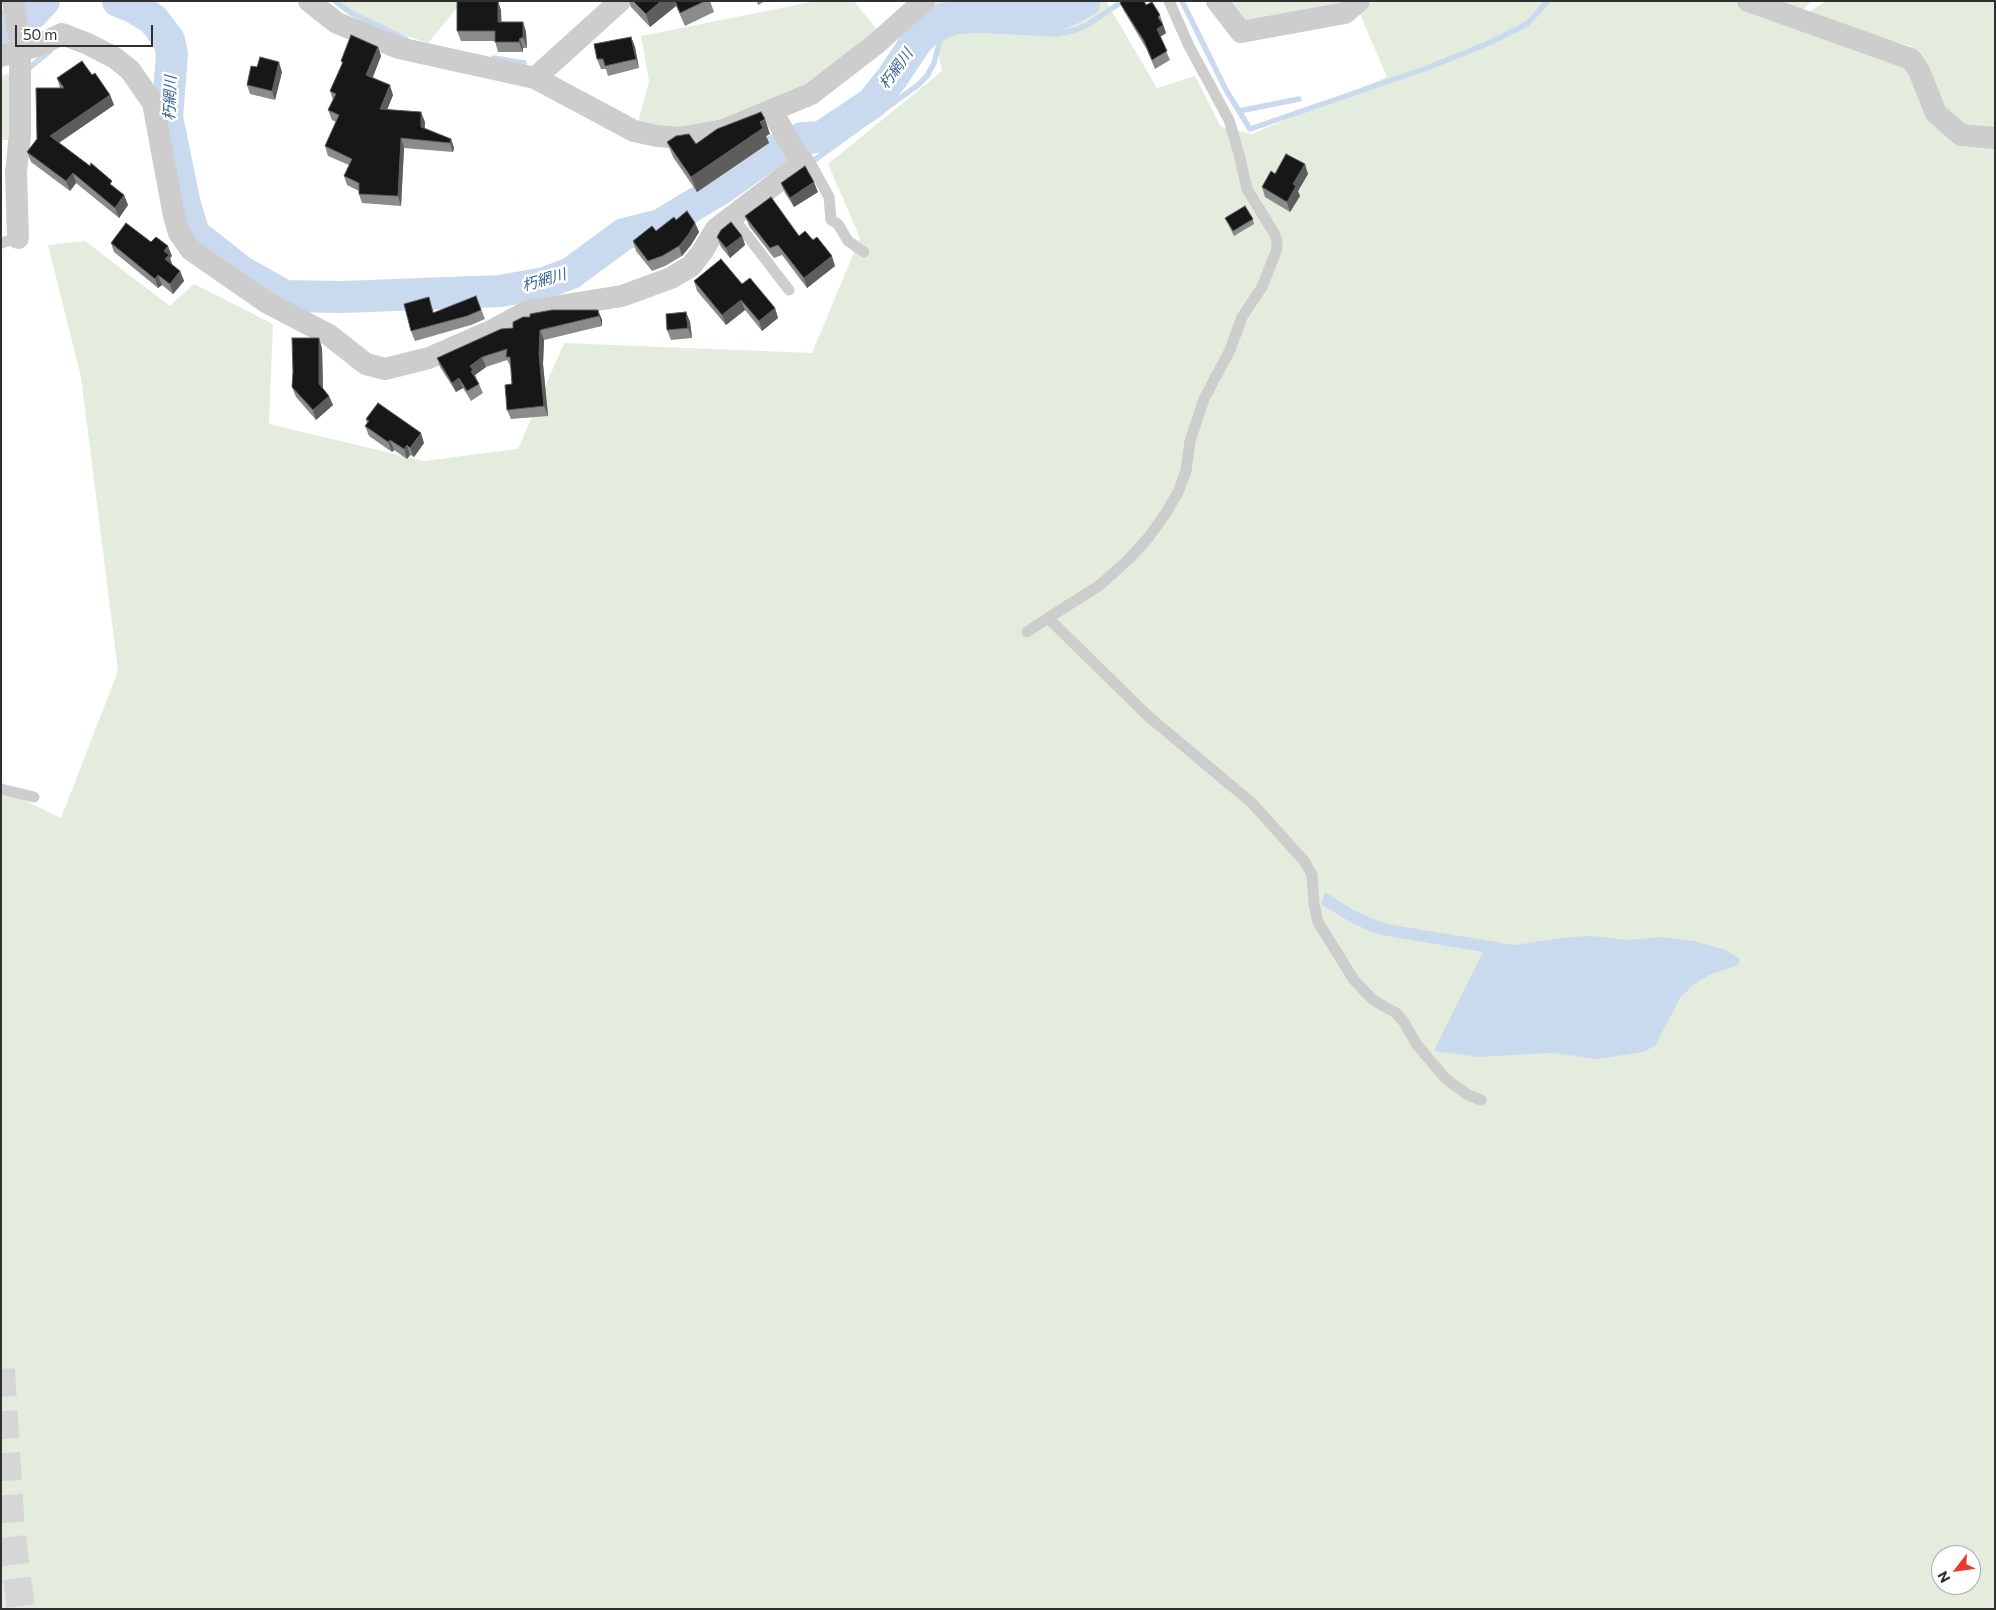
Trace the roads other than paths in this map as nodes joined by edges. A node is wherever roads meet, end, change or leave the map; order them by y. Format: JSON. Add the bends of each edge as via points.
{"nodes":[{"id":1,"x":309,"y":1,"type":"edge"},
{"id":2,"x":620,"y":1,"type":"edge"},
{"id":3,"x":924,"y":1,"type":"edge"},
{"id":4,"x":1169,"y":1,"type":"edge"},
{"id":5,"x":1217,"y":1,"type":"edge"},
{"id":6,"x":1359,"y":1,"type":"edge"},
{"id":7,"x":1748,"y":1,"type":"edge"},
{"id":8,"x":13,"y":3,"type":"edge"},
{"id":9,"x":13,"y":50,"type":"edge"},
{"id":10,"x":535,"y":78,"type":"junction"},
{"id":11,"x":772,"y":111,"type":"junction"},
{"id":12,"x":1995,"y":138,"type":"edge"},
{"id":13,"x":802,"y":154,"type":"junction"},
{"id":14,"x":734,"y":219,"type":"junction"},
{"id":15,"x":9,"y":241,"type":"edge"},
{"id":16,"x":864,"y":252,"type":"dead end"},
{"id":17,"x":789,"y":290,"type":"dead end"},
{"id":18,"x":1048,"y":618,"type":"junction"},
{"id":19,"x":1027,"y":632,"type":"dead end"},
{"id":20,"x":1,"y":789,"type":"edge"},
{"id":21,"x":34,"y":797,"type":"dead end"},
{"id":22,"x":1481,"y":1100,"type":"dead end"}],
"edges":[{"from":1,"to":10,"type":"street","via":[[337,23],[399,48]]},
{"from":2,"to":10,"type":"street"},
{"from":3,"to":11,"type":"street","via":[[877,43],[811,94]]},
{"from":4,"to":18,"type":"lane","via":[[1229,120],[1246,189],[1274,234],[1277,249],[1262,287],[1242,317],[1230,350],[1204,399],[1190,441],[1186,471],[1166,514],[1148,538],[1107,578]]},
{"from":5,"to":6,"type":"street","via":[[1241,32],[1345,13]]},
{"from":7,"to":12,"type":"street","via":[[1911,59],[1936,112],[1961,135]]},
{"from":8,"to":9,"type":"street"},
{"from":9,"to":14,"type":"street","via":[[37,46],[62,34],[115,58],[130,70],[153,103],[174,216],[179,233],[191,250],[266,302],[329,335],[366,364],[385,369],[430,358],[528,311],[622,296],[671,278],[691,266],[716,229]]},
{"from":9,"to":15,"type":"street","via":[[20,135]]},
{"from":10,"to":11,"type":"street","via":[[634,132],[657,136],[680,138],[724,130]]},
{"from":11,"to":13,"type":"street"},
{"from":13,"to":14,"type":"street","via":[[797,168]]},
{"from":13,"to":16,"type":"lane","via":[[829,197],[831,220],[838,224],[848,241]]},
{"from":14,"to":17,"type":"lane"},
{"from":18,"to":19,"type":"lane"},
{"from":18,"to":22,"type":"lane","via":[[1148,716],[1252,804],[1305,862],[1312,875],[1318,922],[1354,980],[1373,1000],[1396,1013],[1417,1045],[1446,1079]]},
{"from":20,"to":21,"type":"lane"}]}
